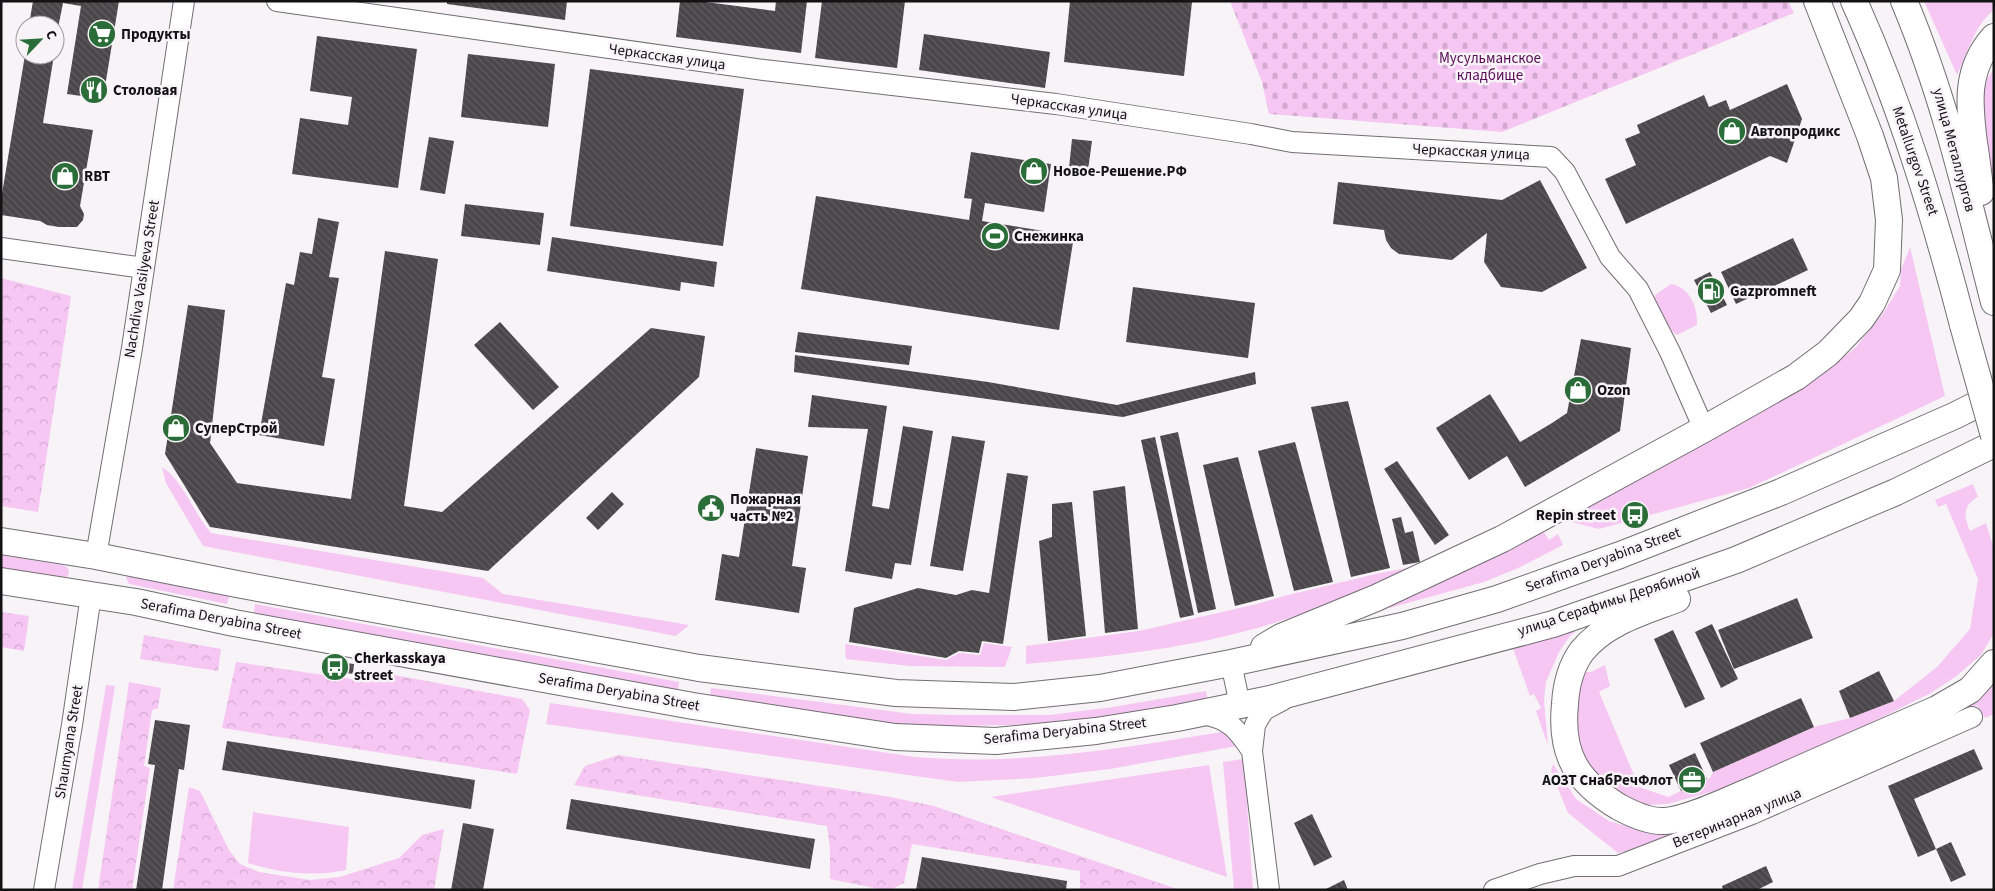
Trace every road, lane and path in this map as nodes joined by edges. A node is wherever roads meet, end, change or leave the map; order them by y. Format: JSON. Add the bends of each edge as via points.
{"nodes":[{"id":1,"x":184,"y":1,"type":"edge"},
{"id":2,"x":277,"y":1,"type":"edge"},
{"id":3,"x":1816,"y":1,"type":"edge"},
{"id":4,"x":1854,"y":1,"type":"edge"},
{"id":5,"x":1904,"y":1,"type":"edge"},
{"id":6,"x":1994,"y":37,"type":"edge"},
{"id":7,"x":1,"y":248,"type":"edge"},
{"id":8,"x":1994,"y":257,"type":"edge"},
{"id":9,"x":144,"y":268,"type":"junction"},
{"id":10,"x":1994,"y":302,"type":"edge"},
{"id":11,"x":1994,"y":396,"type":"edge"},
{"id":12,"x":1704,"y":429,"type":"junction"},
{"id":13,"x":1994,"y":436,"type":"edge"},
{"id":14,"x":1994,"y":444,"type":"edge"},
{"id":15,"x":1,"y":541,"type":"edge"},
{"id":16,"x":96,"y":556,"type":"junction"},
{"id":17,"x":1736,"y":560,"type":"junction"},
{"id":18,"x":1,"y":581,"type":"edge"},
{"id":19,"x":91,"y":595,"type":"junction"},
{"id":20,"x":1234,"y":663,"type":"junction"},
{"id":21,"x":1994,"y":663,"type":"edge"},
{"id":22,"x":1300,"y":692,"type":"junction"},
{"id":23,"x":1240,"y":705,"type":"junction"},
{"id":24,"x":1199,"y":714,"type":"junction"},
{"id":25,"x":1972,"y":717,"type":"dead end"},
{"id":26,"x":1252,"y":751,"type":"junction"},
{"id":27,"x":44,"y":890,"type":"edge"},
{"id":28,"x":1269,"y":890,"type":"edge"},
{"id":29,"x":1494,"y":890,"type":"edge"}],
"edges":[{"from":1,"to":9,"type":"street","name":"Nachdiva Vasilyeva Street"},
{"from":2,"to":12,"type":"street","name":"Черкасская улица","via":[[764,70],[1056,104],[1292,142],[1551,157],[1565,172],[1610,258],[1638,289]]},
{"from":3,"to":12,"type":"main road","via":[[1884,178],[1889,220],[1887,270],[1861,319],[1828,353],[1796,376]]},
{"from":4,"to":13,"type":"main road","name":"Metallurgov Street","bridge":true,"via":[[1918,167]]},
{"from":5,"to":10,"type":"main road","name":"улица Металлургов","via":[[1935,81]]},
{"from":6,"to":8,"type":"main road","via":[[1982,54],[1969,90],[1979,177]]},
{"from":7,"to":9,"type":"street"},
{"from":9,"to":16,"type":"street","name":"Nachdiva Vasilyeva Street"},
{"from":11,"to":20,"type":"main road","name":"Serafima Deryabina Street","via":[[1781,492],[1620,556],[1506,596],[1402,626]]},
{"from":12,"to":20,"type":"main road","via":[[1502,539],[1376,598],[1281,637]]},
{"from":14,"to":17,"type":"main road","name":"улица Серафимы Дерябиной","via":[[1896,492]]},
{"from":15,"to":16,"type":"main road"},
{"from":16,"to":19,"type":"main road"},
{"from":16,"to":20,"type":"main road","name":"Serafima Deryabina Street","via":[[699,668],[896,693],[1014,697],[1100,688]]},
{"from":17,"to":21,"type":"main road","via":[[1687,595],[1610,627],[1581,652],[1572,669],[1563,725],[1567,750],[1583,778],[1596,792],[1628,812],[1665,822],[1732,799],[1937,709],[1970,690]]},
{"from":17,"to":22,"type":"main road","name":"улица Серафимы Дерябиной","via":[[1553,624]]},
{"from":18,"to":19,"type":"main road","name":"Serafima Deryabina Street"},
{"from":19,"to":24,"type":"main road","name":"Serafima Deryabina Street","via":[[693,706],[895,737],[996,741],[1096,731]]},
{"from":19,"to":27,"type":"street","name":"Shaumyana Street"},
{"from":20,"to":23,"type":"street"},
{"from":22,"to":23,"type":"main road","name":"улица Серафимы Дерябиной"},
{"from":22,"to":26,"type":"street","via":[[1264,710],[1255,725]]},
{"from":23,"to":24,"type":"main road","name":"Serafima Deryabina Street"},
{"from":24,"to":26,"type":"street","via":[[1228,722],[1238,730]]},
{"from":25,"to":29,"type":"street","name":"Ветеринарная улица","via":[[1752,814],[1618,866],[1574,866]]},
{"from":26,"to":28,"type":"street"}]}
